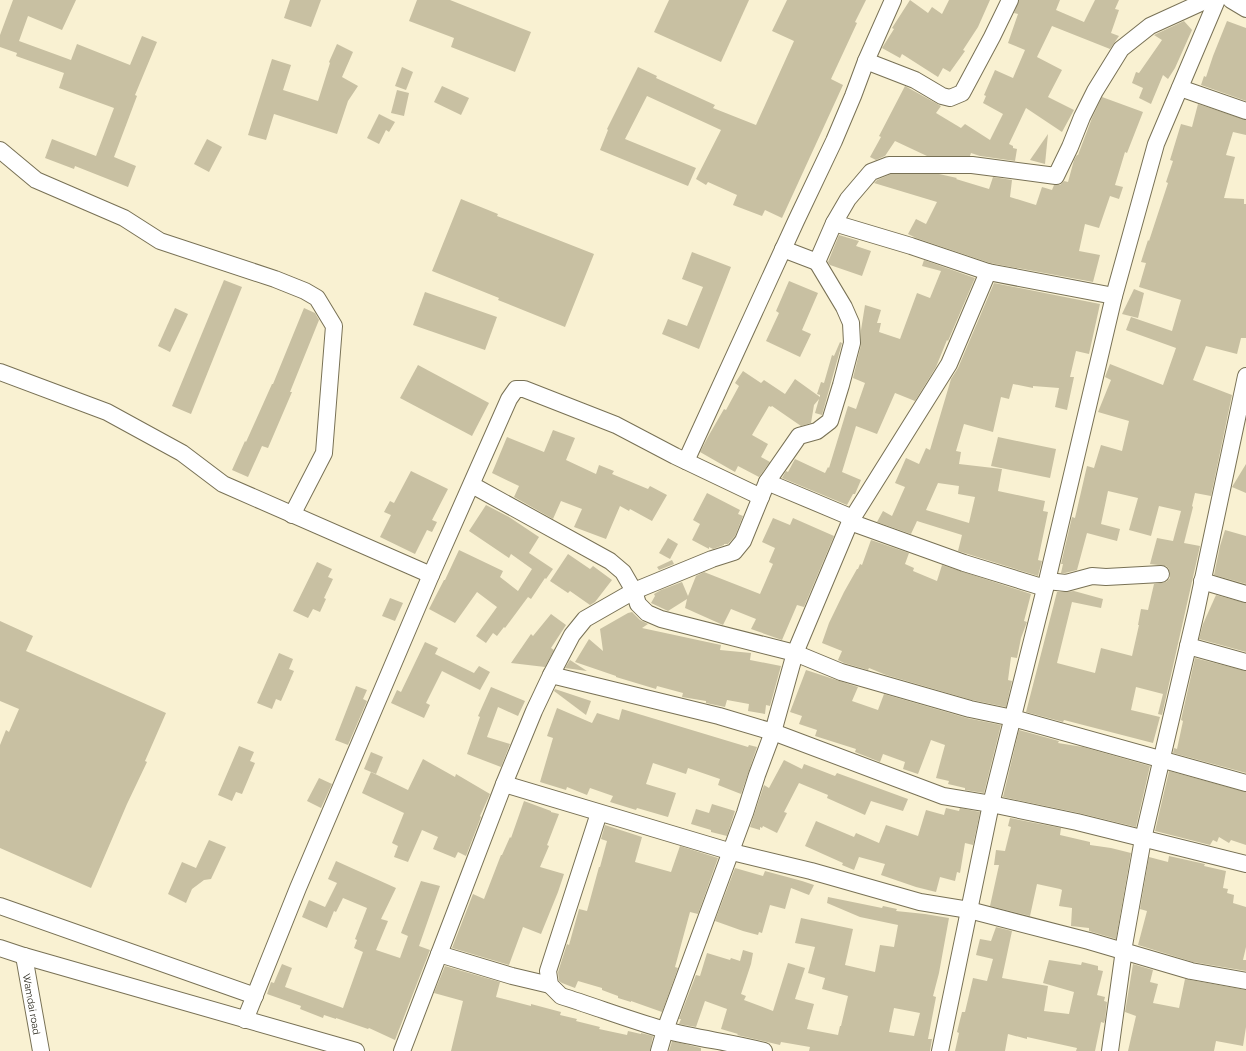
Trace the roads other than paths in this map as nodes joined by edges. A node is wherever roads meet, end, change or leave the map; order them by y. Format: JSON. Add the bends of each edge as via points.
{"nodes":[{"id":1,"x":893,"y":0,"type":"edge"},
{"id":2,"x":1010,"y":0,"type":"edge"},
{"id":3,"x":1207,"y":0,"type":"edge"},
{"id":4,"x":1217,"y":0,"type":"edge"},
{"id":5,"x":1231,"y":0,"type":"edge"},
{"id":6,"x":1246,"y":10,"type":"edge"},
{"id":7,"x":866,"y":61,"type":"junction"},
{"id":8,"x":1180,"y":88,"type":"junction"},
{"id":9,"x":1246,"y":111,"type":"edge"},
{"id":10,"x":0,"y":150,"type":"edge"},
{"id":11,"x":834,"y":223,"type":"junction"},
{"id":12,"x":783,"y":249,"type":"junction"},
{"id":13,"x":817,"y":262,"type":"junction"},
{"id":14,"x":988,"y":272,"type":"junction"},
{"id":15,"x":1114,"y":296,"type":"junction"},
{"id":16,"x":0,"y":372,"type":"edge"},
{"id":17,"x":1246,"y":376,"type":"edge"},
{"id":18,"x":686,"y":461,"type":"junction"},
{"id":19,"x":767,"y":482,"type":"junction"},
{"id":20,"x":472,"y":485,"type":"junction"},
{"id":21,"x":761,"y":498,"type":"junction"},
{"id":22,"x":292,"y":515,"type":"junction"},
{"id":23,"x":850,"y":522,"type":"junction"},
{"id":24,"x":1162,"y":574,"type":"dead end"},
{"id":25,"x":431,"y":575,"type":"junction"},
{"id":26,"x":1202,"y":581,"type":"junction"},
{"id":27,"x":1046,"y":585,"type":"junction"},
{"id":28,"x":634,"y":591,"type":"junction"},
{"id":29,"x":1246,"y":594,"type":"edge"},
{"id":30,"x":1188,"y":646,"type":"junction"},
{"id":31,"x":795,"y":653,"type":"junction"},
{"id":32,"x":1246,"y":662,"type":"edge"},
{"id":33,"x":551,"y":675,"type":"junction"},
{"id":34,"x":1013,"y":718,"type":"junction"},
{"id":35,"x":773,"y":732,"type":"junction"},
{"id":36,"x":1162,"y":759,"type":"junction"},
{"id":37,"x":1246,"y":783,"type":"edge"},
{"id":38,"x":504,"y":784,"type":"junction"},
{"id":39,"x":991,"y":804,"type":"junction"},
{"id":40,"x":599,"y":813,"type":"junction"},
{"id":41,"x":1142,"y":839,"type":"junction"},
{"id":42,"x":732,"y":852,"type":"junction"},
{"id":43,"x":1246,"y":864,"type":"edge"},
{"id":44,"x":0,"y":906,"type":"edge"},
{"id":45,"x":969,"y":910,"type":"junction"},
{"id":46,"x":0,"y":948,"type":"edge"},
{"id":47,"x":1123,"y":951,"type":"junction"},
{"id":48,"x":438,"y":954,"type":"junction"},
{"id":49,"x":24,"y":956,"type":"junction"},
{"id":50,"x":1246,"y":981,"type":"edge"},
{"id":51,"x":550,"y":986,"type":"junction"},
{"id":52,"x":255,"y":996,"type":"junction"},
{"id":53,"x":245,"y":1020,"type":"junction"},
{"id":54,"x":665,"y":1030,"type":"junction"},
{"id":55,"x":41,"y":1051,"type":"edge"},
{"id":56,"x":356,"y":1051,"type":"edge"},
{"id":57,"x":402,"y":1051,"type":"edge"},
{"id":58,"x":659,"y":1051,"type":"edge"},
{"id":59,"x":764,"y":1051,"type":"edge"},
{"id":60,"x":940,"y":1051,"type":"edge"},
{"id":61,"x":1110,"y":1051,"type":"edge"}],
"edges":[{"from":1,"to":7,"type":"street"},
{"from":2,"to":7,"type":"street","via":[[962,93],[950,98],[942,96],[915,80]]},
{"from":3,"to":11,"type":"street","via":[[1150,26],[1121,49],[1088,104],[1056,176],[972,166],[889,165],[871,172],[848,198]]},
{"from":4,"to":8,"type":"street"},
{"from":5,"to":6,"type":"street"},
{"from":7,"to":12,"type":"street","via":[[834,141]]},
{"from":8,"to":9,"type":"street"},
{"from":8,"to":15,"type":"street","via":[[1156,144]]},
{"from":10,"to":22,"type":"street","via":[[36,180],[124,218],[160,241],[275,279],[317,298],[334,326],[324,452]]},
{"from":11,"to":13,"type":"street"},
{"from":11,"to":14,"type":"street"},
{"from":12,"to":13,"type":"street"},
{"from":12,"to":18,"type":"street"},
{"from":13,"to":19,"type":"street","via":[[851,323],[852,343],[830,421],[817,430],[799,436]]},
{"from":14,"to":15,"type":"street"},
{"from":14,"to":23,"type":"street","via":[[949,364]]},
{"from":15,"to":27,"type":"street"},
{"from":16,"to":22,"type":"street","via":[[107,412],[182,454],[223,484]]},
{"from":17,"to":26,"type":"street"},
{"from":18,"to":20,"type":"street","via":[[616,426],[524,389],[516,389],[509,399]]},
{"from":18,"to":21,"type":"street"},
{"from":19,"to":21,"type":"street"},
{"from":19,"to":23,"type":"street","via":[[848,516]]},
{"from":20,"to":25,"type":"street"},
{"from":20,"to":28,"type":"street","via":[[610,561],[623,572]]},
{"from":21,"to":28,"type":"street","via":[[743,541],[734,552]]},
{"from":22,"to":25,"type":"street"},
{"from":23,"to":27,"type":"street","via":[[964,563]]},
{"from":23,"to":31,"type":"street"},
{"from":24,"to":27,"type":"street","via":[[1092,576],[1066,584]]},
{"from":25,"to":52,"type":"street"},
{"from":26,"to":29,"type":"street"},
{"from":26,"to":30,"type":"street"},
{"from":27,"to":34,"type":"street"},
{"from":28,"to":31,"type":"street","via":[[638,604],[647,613],[661,619]]},
{"from":28,"to":33,"type":"street","via":[[585,619],[572,635]]},
{"from":30,"to":32,"type":"street"},
{"from":30,"to":36,"type":"street"},
{"from":31,"to":34,"type":"street","via":[[841,672]]},
{"from":31,"to":35,"type":"street"},
{"from":33,"to":35,"type":"street","via":[[719,716]]},
{"from":33,"to":38,"type":"street"},
{"from":34,"to":36,"type":"street"},
{"from":34,"to":39,"type":"street"},
{"from":35,"to":39,"type":"street","via":[[943,796]]},
{"from":35,"to":42,"type":"street"},
{"from":36,"to":37,"type":"street"},
{"from":36,"to":41,"type":"street"},
{"from":38,"to":40,"type":"street"},
{"from":38,"to":48,"type":"street"},
{"from":39,"to":41,"type":"street"},
{"from":39,"to":45,"type":"street"},
{"from":40,"to":42,"type":"street"},
{"from":40,"to":51,"type":"street","via":[[548,971]]},
{"from":41,"to":43,"type":"street"},
{"from":41,"to":47,"type":"street"},
{"from":42,"to":45,"type":"street","via":[[920,902]]},
{"from":42,"to":54,"type":"street"},
{"from":44,"to":52,"type":"street"},
{"from":45,"to":47,"type":"street"},
{"from":45,"to":60,"type":"street"},
{"from":46,"to":49,"type":"street"},
{"from":47,"to":50,"type":"street","via":[[1191,971]]},
{"from":47,"to":61,"type":"street"},
{"from":48,"to":51,"type":"street"},
{"from":48,"to":57,"type":"street"},
{"from":49,"to":53,"type":"street"},
{"from":49,"to":55,"type":"street","name":"Wamdai road"},
{"from":51,"to":54,"type":"street","via":[[561,996]]},
{"from":52,"to":53,"type":"street"},
{"from":53,"to":56,"type":"street"},
{"from":54,"to":58,"type":"street"},
{"from":54,"to":59,"type":"street"}]}
